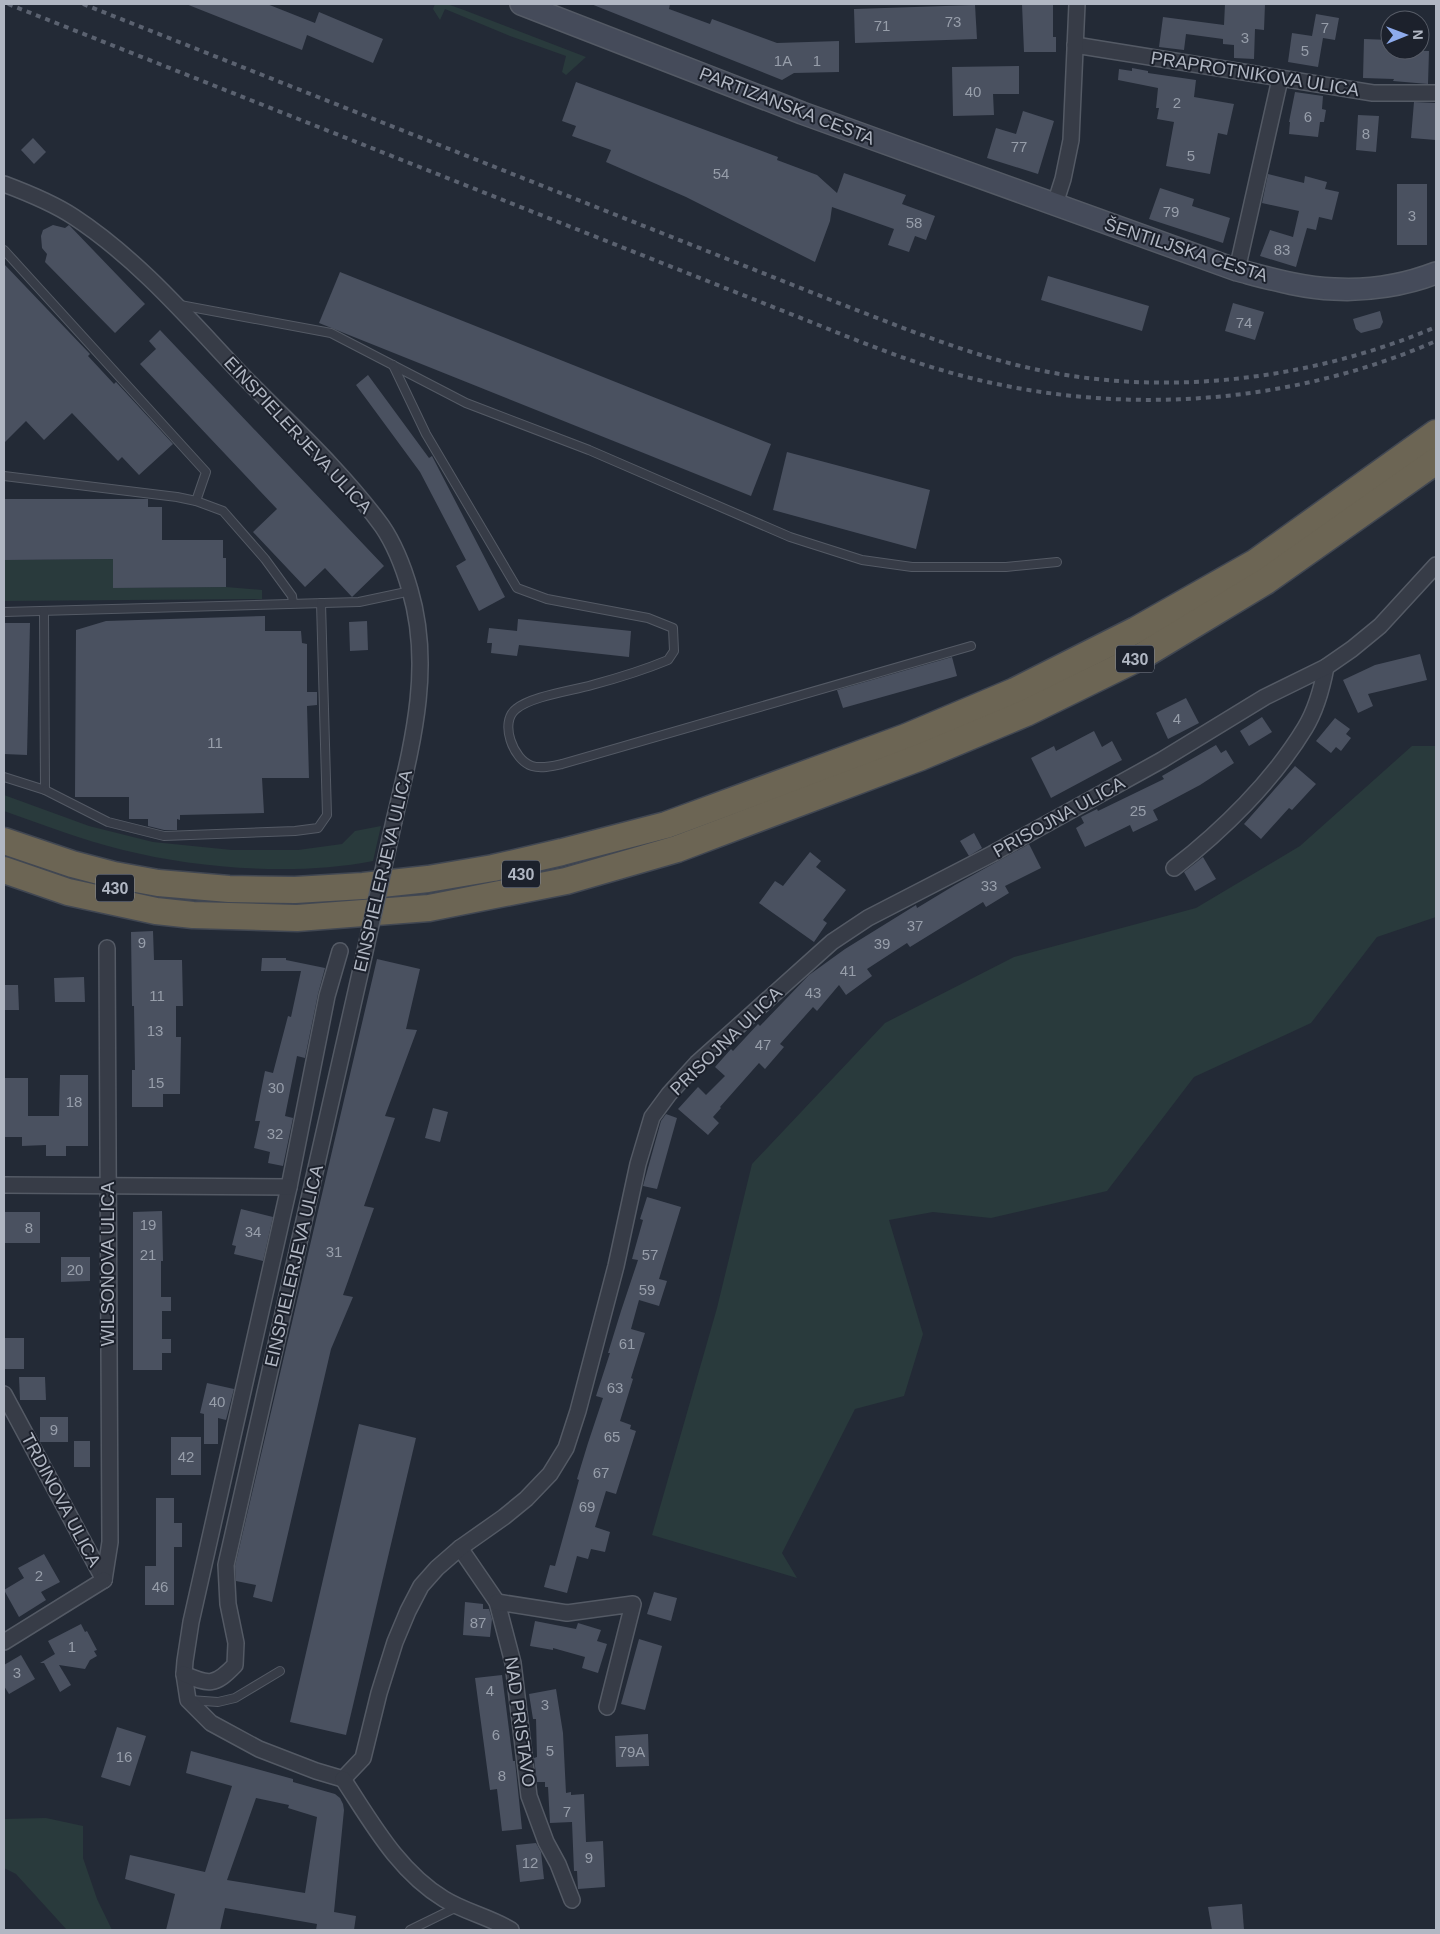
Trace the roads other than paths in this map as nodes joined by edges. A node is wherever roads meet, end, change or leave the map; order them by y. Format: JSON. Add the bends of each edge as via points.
{"nodes":[{"id":1,"x":521,"y":4,"type":"edge"},
{"id":2,"x":1077,"y":4,"type":"edge"},
{"id":3,"x":1075,"y":45,"type":"junction"},
{"id":4,"x":1280,"y":79,"type":"junction"},
{"id":5,"x":1436,"y":93,"type":"edge"},
{"id":6,"x":4,"y":184,"type":"edge"},
{"id":7,"x":1055,"y":204,"type":"junction"},
{"id":8,"x":4,"y":250,"type":"edge"},
{"id":9,"x":1237,"y":270,"type":"junction"},
{"id":10,"x":1436,"y":273,"type":"edge"},
{"id":11,"x":173,"y":303,"type":"junction"},
{"id":12,"x":393,"y":365,"type":"junction"},
{"id":13,"x":1436,"y":433,"type":"edge"},
{"id":14,"x":1436,"y":461,"type":"edge"},
{"id":15,"x":4,"y":476,"type":"edge"},
{"id":16,"x":196,"y":501,"type":"junction"},
{"id":17,"x":1057,"y":562,"type":"dead end"},
{"id":18,"x":1436,"y":565,"type":"edge"},
{"id":19,"x":411,"y":591,"type":"junction"},
{"id":20,"x":293,"y":603,"type":"junction"},
{"id":21,"x":321,"y":603,"type":"junction"},
{"id":22,"x":44,"y":611,"type":"junction"},
{"id":23,"x":4,"y":612,"type":"edge"},
{"id":24,"x":971,"y":646,"type":"dead end"},
{"id":25,"x":1326,"y":667,"type":"junction"},
{"id":26,"x":4,"y":777,"type":"edge"},
{"id":27,"x":45,"y":790,"type":"junction"},
{"id":28,"x":746,"y":796,"type":"junction"},
{"id":29,"x":804,"y":800,"type":"junction"},
{"id":30,"x":4,"y":823,"type":"edge"},
{"id":31,"x":4,"y":840,"type":"edge"},
{"id":32,"x":4,"y":855,"type":"edge"},
{"id":33,"x":1174,"y":868,"type":"dead end"},
{"id":34,"x":4,"y":870,"type":"edge"},
{"id":35,"x":107,"y":948,"type":"dead end"},
{"id":36,"x":340,"y":951,"type":"dead end"},
{"id":37,"x":4,"y":1185,"type":"edge"},
{"id":38,"x":108,"y":1186,"type":"junction"},
{"id":39,"x":289,"y":1187,"type":"junction"},
{"id":40,"x":4,"y":1394,"type":"edge"},
{"id":41,"x":460,"y":1548,"type":"junction"},
{"id":42,"x":104,"y":1580,"type":"junction"},
{"id":43,"x":497,"y":1602,"type":"junction"},
{"id":44,"x":4,"y":1642,"type":"edge"},
{"id":45,"x":280,"y":1671,"type":"dead end"},
{"id":46,"x":184,"y":1674,"type":"junction"},
{"id":47,"x":188,"y":1700,"type":"junction"},
{"id":48,"x":607,"y":1708,"type":"dead end"},
{"id":49,"x":343,"y":1779,"type":"junction"},
{"id":50,"x":572,"y":1900,"type":"dead end"},
{"id":51,"x":459,"y":1906,"type":"junction"},
{"id":52,"x":410,"y":1930,"type":"edge"},
{"id":53,"x":511,"y":1930,"type":"edge"}],
"edges":[{"from":1,"to":7,"type":"street","name":"PARTIZANSKA CESTA","via":[[802,113]]},
{"from":2,"to":3,"type":"street"},
{"from":3,"to":4,"type":"street","name":"PRAPROTNIKOVA ULICA"},
{"from":3,"to":7,"type":"street","via":[[1071,140]]},
{"from":4,"to":5,"type":"street","name":"PRAPROTNIKOVA ULICA","via":[[1373,93]]},
{"from":4,"to":9,"type":"street"},
{"from":6,"to":11,"type":"street","name":"EINSPIELERJEVA ULICA","via":[[74,217],[129,259]]},
{"from":7,"to":9,"type":"street","name":"ŠENTILJSKA CESTA"},
{"from":8,"to":16,"type":"lane","via":[[206,472]]},
{"from":9,"to":10,"type":"street","name":"ŠENTILJSKA CESTA","via":[[1334,289],[1396,285]]},
{"from":11,"to":12,"type":"lane","via":[[331,333]]},
{"from":11,"to":19,"type":"street","name":"EINSPIELERJEVA ULICA","via":[[355,492],[383,528]]},
{"from":12,"to":17,"type":"lane","via":[[466,403],[589,450],[790,537],[862,560],[912,567],[1006,567]]},
{"from":12,"to":24,"type":"lane","via":[[426,434],[517,588],[547,599],[648,618],[673,628],[674,651],[668,660],[594,685],[525,702],[514,710],[509,722],[510,742],[519,757],[532,766],[562,764]]},
{"from":13,"to":28,"type":"highway","number":"430","via":[[1256,562],[1136,630],[1015,691],[906,737]]},
{"from":14,"to":29,"type":"highway","number":"430","via":[[1266,581],[1142,656],[1017,716],[921,757]]},
{"from":15,"to":16,"type":"lane"},
{"from":16,"to":20,"type":"lane","via":[[223,511],[265,558],[292,596]]},
{"from":18,"to":25,"type":"street","name":"PRISOJNA ULICA","via":[[1380,626]]},
{"from":19,"to":21,"type":"lane","via":[[359,602]]},
{"from":19,"to":46,"type":"street","name":"EINSPIELERJEVA ULICA","bridge":true,"via":[[420,645],[421,689],[416,723],[226,1565],[228,1604],[236,1643],[234,1666],[222,1679],[204,1683]]},
{"from":20,"to":21,"type":"lane"},
{"from":20,"to":22,"type":"lane"},
{"from":21,"to":27,"type":"lane","via":[[327,815],[318,828],[164,836],[108,822]]},
{"from":22,"to":23,"type":"lane"},
{"from":22,"to":27,"type":"lane"},
{"from":25,"to":33,"type":"street","via":[[1320,695],[1306,728],[1276,770],[1206,843]]},
{"from":25,"to":41,"type":"street","name":"PRISOJNA ULICA","via":[[1265,697],[1162,760],[992,854],[868,918],[832,942],[697,1064],[652,1117],[638,1164],[616,1266],[566,1448],[550,1474],[526,1499]]},
{"from":26,"to":27,"type":"lane"},
{"from":28,"to":30,"type":"highway","via":[[491,854],[429,864],[295,875],[194,871],[158,866],[74,847]]},
{"from":28,"to":31,"type":"highway","number":"430","via":[[666,825],[562,852],[493,868],[363,886],[295,890],[158,883],[80,866]]},
{"from":29,"to":32,"type":"highway","number":"430","via":[[566,864],[429,892],[363,900],[249,902],[160,896],[71,878]]},
{"from":29,"to":34,"type":"highway","via":[[677,849],[566,880],[429,908],[365,914],[296,918],[193,916],[68,892]]},
{"from":35,"to":38,"type":"street","name":"WILSONOVA ULICA"},
{"from":36,"to":39,"type":"street","name":"EINSPIELERJEVA ULICA"},
{"from":37,"to":38,"type":"street"},
{"from":38,"to":39,"type":"street"},
{"from":38,"to":42,"type":"street","name":"WILSONOVA ULICA","via":[[110,1542]]},
{"from":39,"to":46,"type":"street","name":"EINSPIELERJEVA ULICA","via":[[190,1622]]},
{"from":40,"to":42,"type":"street","name":"TRDINOVA ULICA"},
{"from":41,"to":43,"type":"street","name":"NAD PRISTAVO"},
{"from":41,"to":49,"type":"street","name":"PRISOJNA ULICA","via":[[437,1568],[408,1610],[379,1693],[363,1758]]},
{"from":42,"to":44,"type":"street"},
{"from":43,"to":48,"type":"street","via":[[567,1613],[633,1604]]},
{"from":43,"to":50,"type":"street","name":"NAD PRISTAVO","via":[[513,1663],[529,1796]]},
{"from":45,"to":47,"type":"lane","via":[[234,1698],[218,1702]]},
{"from":46,"to":47,"type":"street","name":"EINSPIELERJEVA ULICA"},
{"from":47,"to":49,"type":"street","via":[[211,1723],[259,1749]]},
{"from":49,"to":51,"type":"street","via":[[376,1831],[408,1871],[444,1899]]},
{"from":51,"to":52,"type":"lane"},
{"from":51,"to":53,"type":"street"}]}
